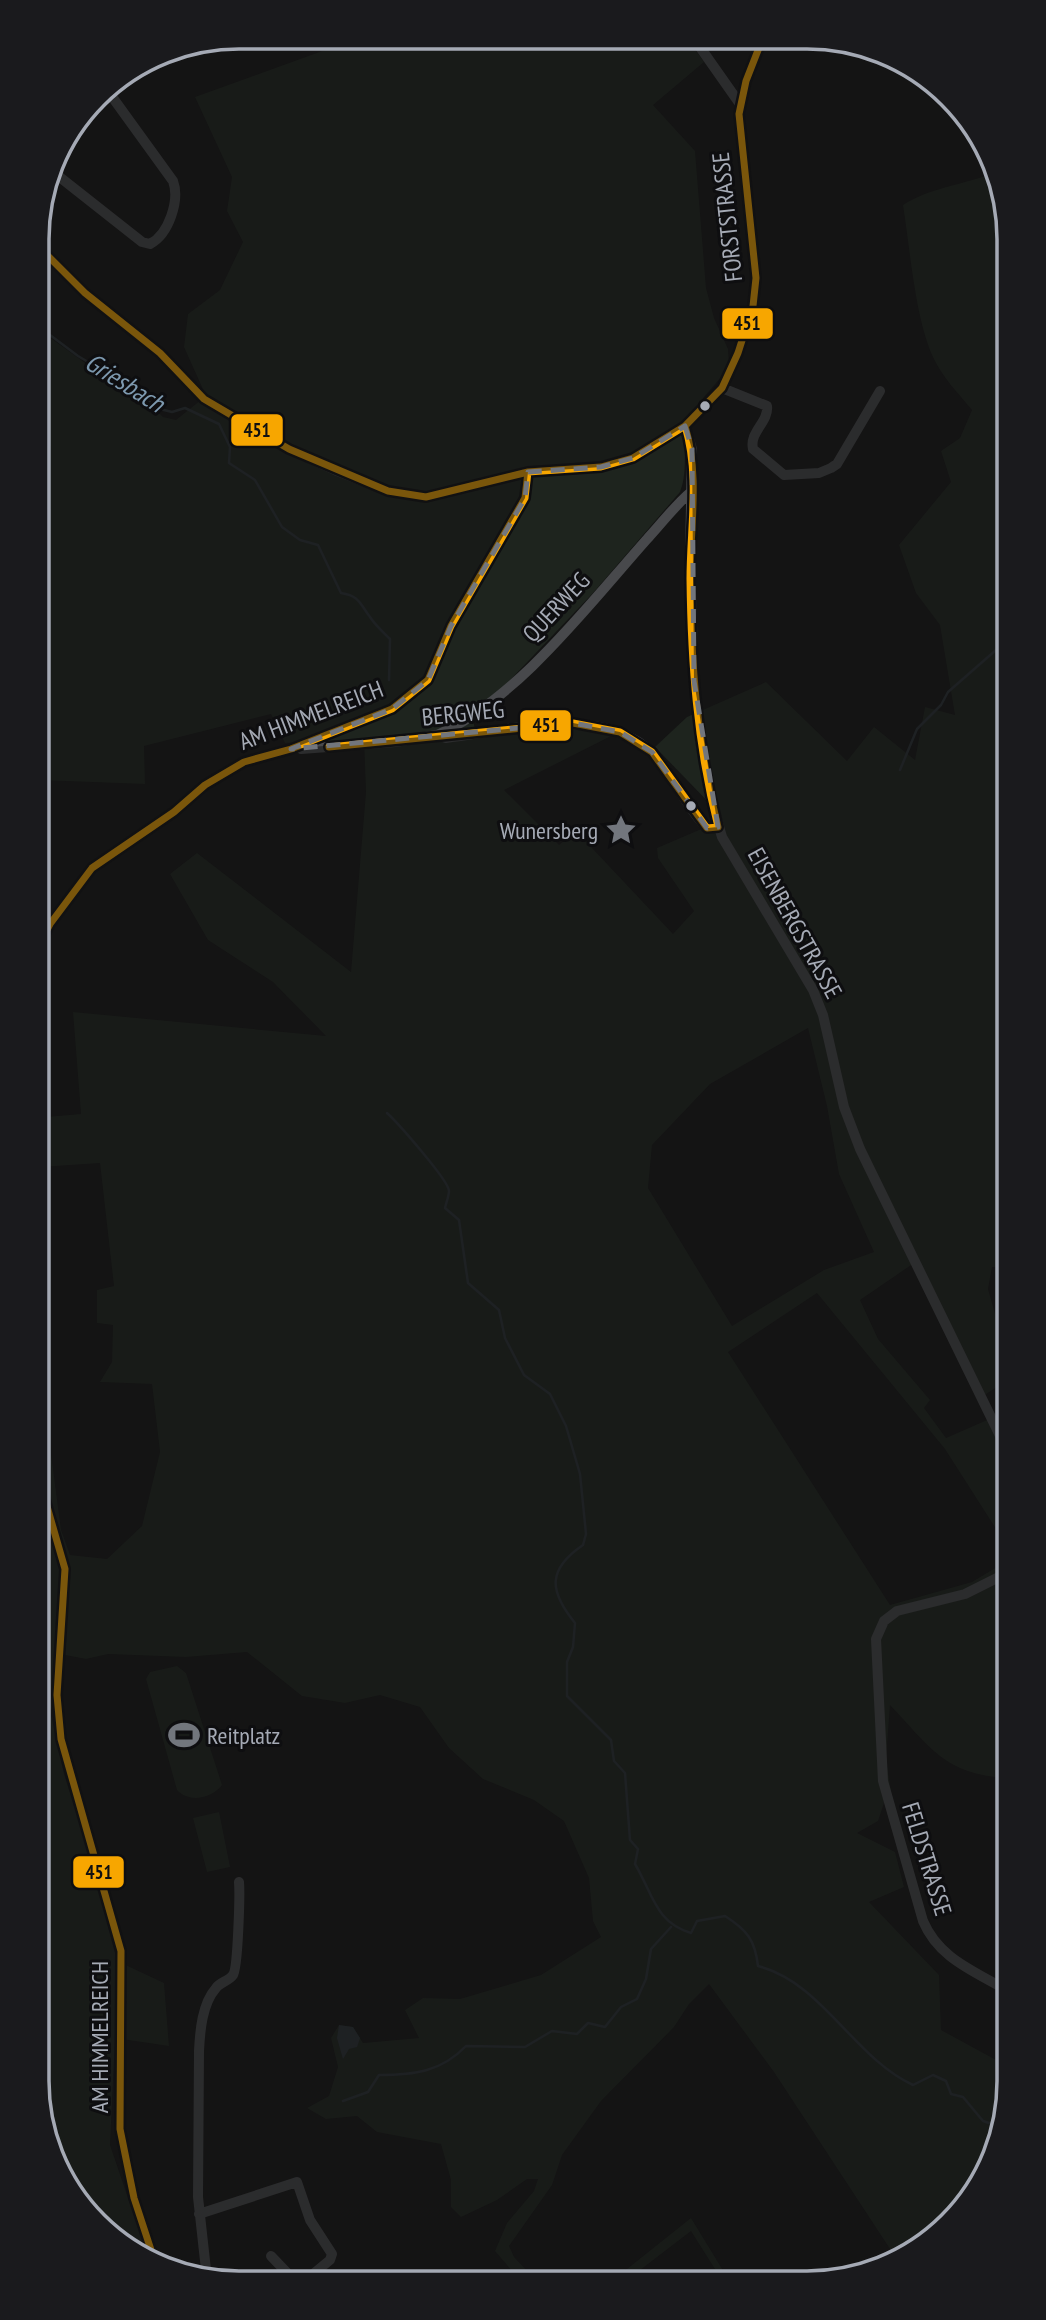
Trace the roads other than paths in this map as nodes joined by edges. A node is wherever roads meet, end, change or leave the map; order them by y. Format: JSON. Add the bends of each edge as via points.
{"nodes":[{"id":1,"x":701,"y":49,"type":"edge"},
{"id":2,"x":759,"y":49,"type":"edge"},
{"id":3,"x":112,"y":98,"type":"edge"},
{"id":4,"x":740,"y":104,"type":"junction"},
{"id":5,"x":59,"y":177,"type":"edge"},
{"id":6,"x":49,"y":257,"type":"edge"},
{"id":7,"x":722,"y":388,"type":"junction"},
{"id":8,"x":880,"y":391,"type":"dead end"},
{"id":9,"x":685,"y":426,"type":"junction"},
{"id":10,"x":527,"y":472,"type":"junction"},
{"id":11,"x":692,"y":491,"type":"junction"},
{"id":12,"x":437,"y":735,"type":"junction"},
{"id":13,"x":291,"y":749,"type":"junction"},
{"id":14,"x":718,"y":827,"type":"junction"},
{"id":15,"x":49,"y":926,"type":"edge"},
{"id":16,"x":997,"y":1430,"type":"edge"},
{"id":17,"x":49,"y":1516,"type":"edge"},
{"id":18,"x":997,"y":1579,"type":"edge"},
{"id":19,"x":239,"y":1882,"type":"dead end"},
{"id":20,"x":997,"y":1985,"type":"edge"},
{"id":21,"x":199,"y":2214,"type":"junction"},
{"id":22,"x":151,"y":2249,"type":"edge"},
{"id":23,"x":271,"y":2256,"type":"dead end"},
{"id":24,"x":206,"y":2268,"type":"edge"},
{"id":25,"x":285,"y":2271,"type":"edge"},
{"id":26,"x":317,"y":2271,"type":"edge"}],
"edges":[{"from":1,"to":4,"type":"street"},
{"from":2,"to":4,"type":"street","name":"FORSTSTRASSE"},
{"from":3,"to":5,"type":"street","via":[[176,187],[177,197],[161,235],[150,244],[142,242]]},
{"from":4,"to":7,"type":"street","name":"FORSTSTRASSE","via":[[755,291],[742,343]]},
{"from":6,"to":10,"type":"street","name":"FORSTSTRASSE","via":[[204,399],[289,449],[388,491],[426,497]]},
{"from":7,"to":8,"type":"street","via":[[767,406],[753,449],[776,471],[791,476],[819,473],[837,464]]},
{"from":7,"to":9,"type":"street","name":"FORSTSTRASSE"},
{"from":9,"to":10,"type":"street","name":"FORSTSTRASSE","via":[[633,458],[601,467]]},
{"from":9,"to":11,"type":"street","name":"EISENBERGSTRASSE","via":[[692,449]]},
{"from":10,"to":13,"type":"street","name":"AM HIMMELREICH","via":[[525,498],[451,625],[428,680],[392,709]]},
{"from":11,"to":12,"type":"street","name":"QUERWEG","via":[[501,694]]},
{"from":11,"to":14,"type":"street","name":"EISENBERGSTRASSE","via":[[694,681],[699,738]]},
{"from":12,"to":13,"type":"street","name":"BERGWEG"},
{"from":12,"to":14,"type":"street","name":"BERGWEG","via":[[446,738],[573,723],[620,732],[652,752],[707,828]]},
{"from":13,"to":15,"type":"street","name":"AM HIMMELREICH","via":[[225,771],[118,848],[92,868]]},
{"from":14,"to":16,"type":"street","name":"EISENBERGSTRASSE","via":[[814,990],[844,1107],[860,1149]]},
{"from":17,"to":22,"type":"street","name":"AM HIMMELREICH","via":[[65,1569],[57,1695],[61,1739],[121,1951],[120,2129],[134,2198]]},
{"from":18,"to":20,"type":"street","name":"FELDSTRASSE","via":[[977,1590],[906,1607],[884,1621],[875,1652],[883,1781],[932,1941],[950,1958]]},
{"from":19,"to":21,"type":"street","via":[[241,1919],[235,1970],[215,1988],[201,2028]]},
{"from":21,"to":24,"type":"street"},
{"from":21,"to":26,"type":"street","via":[[297,2182],[310,2220],[332,2254]]},
{"from":23,"to":25,"type":"street"}]}
